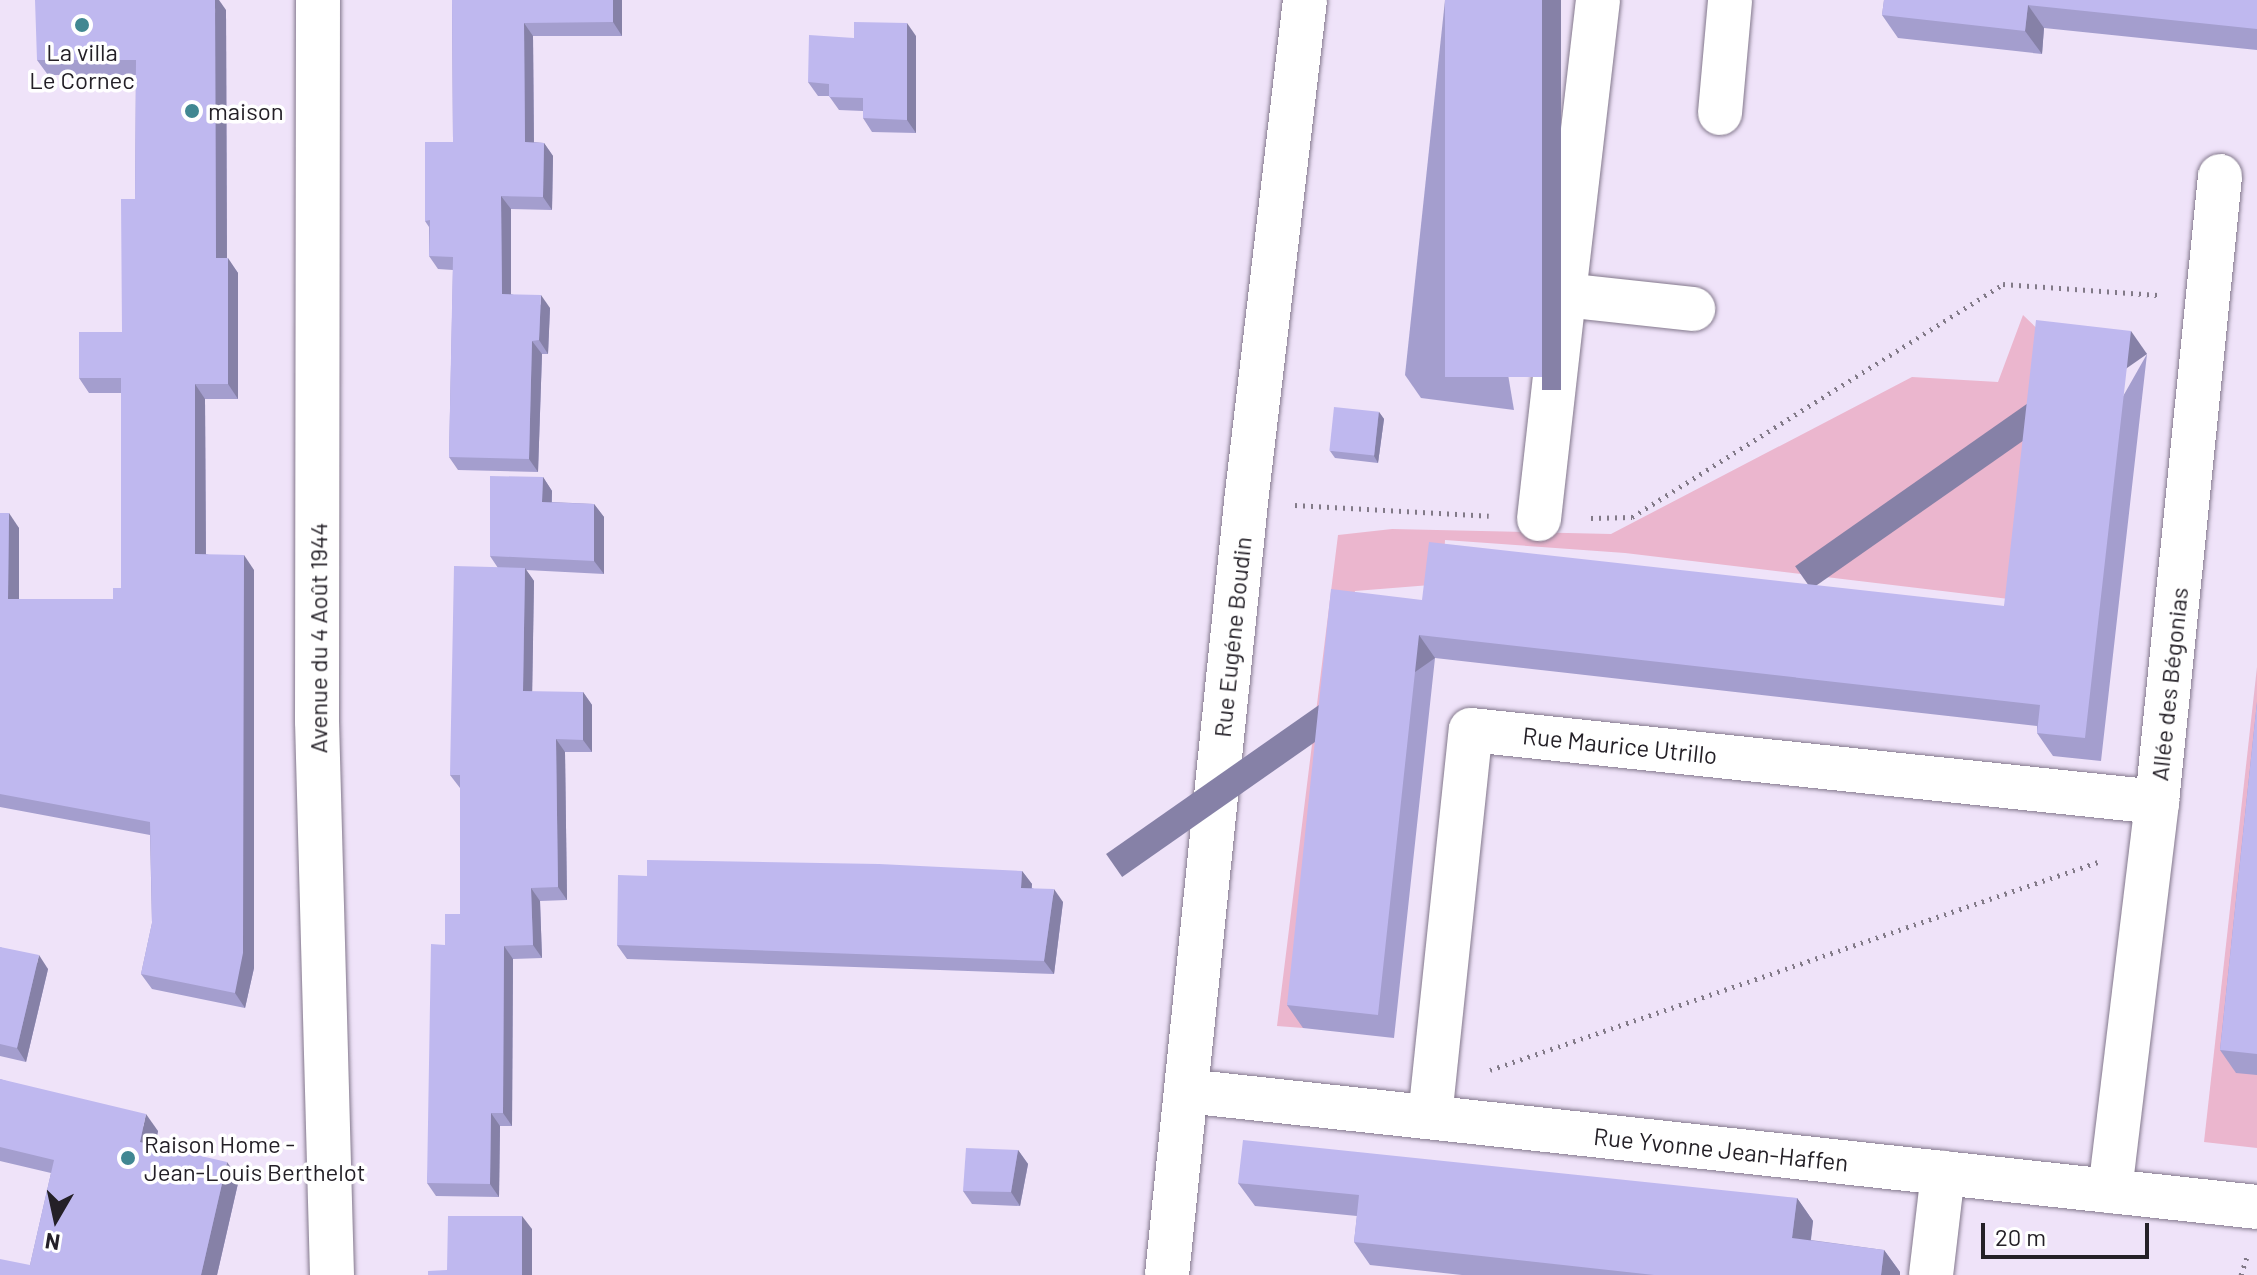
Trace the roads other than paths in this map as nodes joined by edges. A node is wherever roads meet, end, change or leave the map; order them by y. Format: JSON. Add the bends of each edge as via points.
{"nodes":[{"id":1,"x":318,"y":0,"type":"edge"},
{"id":2,"x":1305,"y":0,"type":"edge"},
{"id":3,"x":1598,"y":0,"type":"edge"},
{"id":4,"x":1730,"y":0,"type":"edge"},
{"id":5,"x":1720,"y":113,"type":"dead end"},
{"id":6,"x":2220,"y":176,"type":"dead end"},
{"id":7,"x":1564,"y":295,"type":"junction"},
{"id":8,"x":1693,"y":309,"type":"dead end"},
{"id":9,"x":1539,"y":519,"type":"road end"},
{"id":10,"x":2154,"y":823,"type":"junction"},
{"id":11,"x":1186,"y":1091,"type":"junction"},
{"id":12,"x":1432,"y":1103,"type":"junction"},
{"id":13,"x":1943,"y":1173,"type":"junction"},
{"id":14,"x":2110,"y":1191,"type":"junction"},
{"id":15,"x":2257,"y":1207,"type":"edge"},
{"id":16,"x":332,"y":1275,"type":"edge"},
{"id":17,"x":1167,"y":1275,"type":"edge"},
{"id":18,"x":1931,"y":1275,"type":"edge"}],
"edges":[{"from":1,"to":16,"type":"street","name":"Avenue du 4 Août 1944","via":[[317,721]]},
{"from":2,"to":11,"type":"street","name":"Rue Eugéne Boudin","via":[[1246,502]]},
{"from":3,"to":7,"type":"street"},
{"from":4,"to":5,"type":"street"},
{"from":6,"to":10,"type":"street","name":"Allée des Bégonias"},
{"from":7,"to":8,"type":"street"},
{"from":7,"to":9,"type":"street"},
{"from":10,"to":12,"type":"street","name":"Rue Maurice Utrillo","via":[[1471,730]]},
{"from":10,"to":14,"type":"street","name":"Allée des Bégonias"},
{"from":11,"to":12,"type":"street","name":"Rue Yvonne Jean-Haffen"},
{"from":11,"to":17,"type":"street","name":"Rue Eugéne Boudin"},
{"from":12,"to":13,"type":"street","name":"Rue Yvonne Jean-Haffen"},
{"from":13,"to":14,"type":"street","name":"Rue Yvonne Jean-Haffen"},
{"from":13,"to":18,"type":"street"},
{"from":14,"to":15,"type":"street","name":"Rue Yvonne Jean-Haffen"}]}
